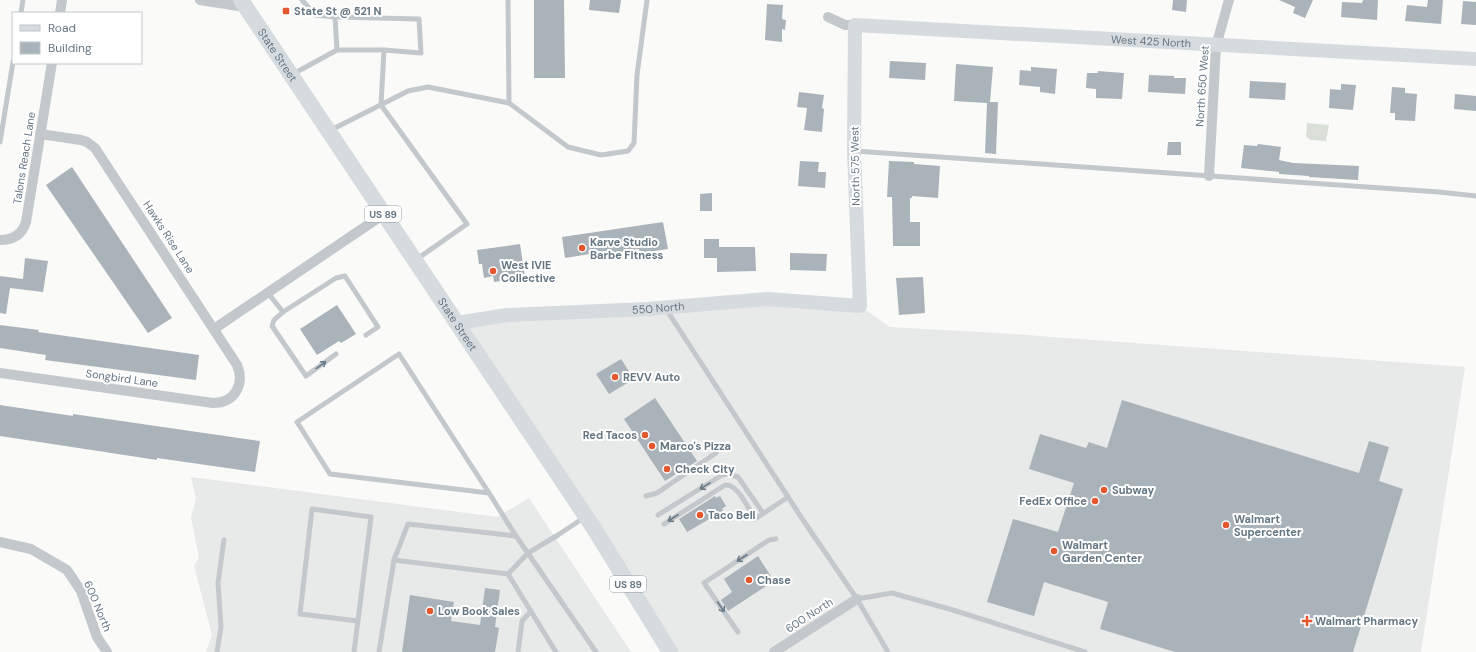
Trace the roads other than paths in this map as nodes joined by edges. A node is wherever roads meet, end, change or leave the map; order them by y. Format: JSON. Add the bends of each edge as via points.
{"nodes":[{"id":1,"x":23,"y":0,"type":"edge"},
{"id":2,"x":62,"y":0,"type":"edge"},
{"id":3,"x":200,"y":0,"type":"edge"},
{"id":4,"x":302,"y":0,"type":"edge"},
{"id":5,"x":508,"y":0,"type":"edge"},
{"id":6,"x":647,"y":0,"type":"edge"},
{"id":7,"x":1228,"y":0,"type":"edge"},
{"id":8,"x":243,"y":4,"type":"edge"},
{"id":9,"x":21,"y":12,"type":"edge"},
{"id":10,"x":60,"y":12,"type":"edge"},
{"id":11,"x":335,"y":17,"type":"junction"},
{"id":12,"x":828,"y":17,"type":"dead end"},
{"id":13,"x":855,"y":25,"type":"junction"},
{"id":14,"x":1216,"y":46,"type":"junction"},
{"id":15,"x":337,"y":50,"type":"junction"},
{"id":16,"x":384,"y":50,"type":"junction"},
{"id":17,"x":1476,"y":59,"type":"edge"},
{"id":18,"x":13,"y":64,"type":"edge"},
{"id":19,"x":52,"y":64,"type":"edge"},
{"id":20,"x":291,"y":75,"type":"junction"},
{"id":21,"x":509,"y":103,"type":"junction"},
{"id":22,"x":381,"y":104,"type":"junction"},
{"id":23,"x":328,"y":131,"type":"junction"},
{"id":24,"x":40,"y":134,"type":"junction"},
{"id":25,"x":0,"y":142,"type":"edge"},
{"id":26,"x":854,"y":151,"type":"junction"},
{"id":27,"x":1209,"y":176,"type":"junction"},
{"id":28,"x":1476,"y":196,"type":"edge"},
{"id":29,"x":384,"y":214,"type":"junction"},
{"id":30,"x":0,"y":240,"type":"edge"},
{"id":31,"x":414,"y":261,"type":"junction"},
{"id":32,"x":268,"y":292,"type":"junction"},
{"id":33,"x":860,"y":306,"type":"joint"},
{"id":34,"x":664,"y":307,"type":"junction"},
{"id":35,"x":283,"y":312,"type":"junction"},
{"id":36,"x":456,"y":322,"type":"junction"},
{"id":37,"x":214,"y":329,"type":"junction"},
{"id":38,"x":366,"y":335,"type":"dead end"},
{"id":39,"x":336,"y":354,"type":"dead end"},
{"id":40,"x":0,"y":373,"type":"edge"},
{"id":41,"x":237,"y":392,"type":"joint"},
{"id":42,"x":716,"y":453,"type":"dead end"},
{"id":43,"x":489,"y":493,"type":"junction"},
{"id":44,"x":646,"y":496,"type":"dead end"},
{"id":45,"x":788,"y":497,"type":"junction"},
{"id":46,"x":763,"y":513,"type":"junction"},
{"id":47,"x":658,"y":515,"type":"dead end"},
{"id":48,"x":585,"y":516,"type":"junction"},
{"id":49,"x":664,"y":524,"type":"dead end"},
{"id":50,"x":516,"y":536,"type":"junction"},
{"id":51,"x":776,"y":539,"type":"dead end"},
{"id":52,"x":224,"y":540,"type":"dead end"},
{"id":53,"x":0,"y":542,"type":"edge"},
{"id":54,"x":528,"y":553,"type":"junction"},
{"id":55,"x":394,"y":560,"type":"junction"},
{"id":56,"x":508,"y":574,"type":"junction"},
{"id":57,"x":857,"y":599,"type":"junction"},
{"id":58,"x":531,"y":611,"type":"junction"},
{"id":59,"x":358,"y":621,"type":"junction"},
{"id":60,"x":738,"y":632,"type":"dead end"},
{"id":61,"x":107,"y":652,"type":"edge"},
{"id":62,"x":217,"y":652,"type":"edge"},
{"id":63,"x":354,"y":652,"type":"edge"},
{"id":64,"x":380,"y":652,"type":"edge"},
{"id":65,"x":518,"y":652,"type":"edge"},
{"id":66,"x":556,"y":652,"type":"edge"},
{"id":67,"x":596,"y":652,"type":"edge"},
{"id":68,"x":670,"y":652,"type":"edge"},
{"id":69,"x":774,"y":652,"type":"edge"},
{"id":70,"x":888,"y":652,"type":"edge"},
{"id":71,"x":1085,"y":652,"type":"edge"}],
"edges":[{"from":1,"to":9,"type":"lane"},
{"from":2,"to":10,"type":"street"},
{"from":3,"to":8,"type":"street"},
{"from":4,"to":11,"type":"lane","via":[[315,15]]},
{"from":5,"to":21,"type":"lane"},
{"from":6,"to":21,"type":"lane","via":[[637,75],[634,143],[628,151],[602,155],[568,147]]},
{"from":7,"to":14,"type":"street","name":"North 650 West"},
{"from":8,"to":20,"type":"main road","name":"State Street","number":"US 89"},
{"from":11,"to":15,"type":"lane"},
{"from":11,"to":16,"type":"lane","via":[[419,19],[421,53]]},
{"from":12,"to":13,"type":"street","name":"West 425 North","via":[[845,25]]},
{"from":13,"to":14,"type":"street","name":"West 425 North"},
{"from":13,"to":26,"type":"street","name":"North 575 West"},
{"from":14,"to":17,"type":"street","name":"West 425 North"},
{"from":14,"to":27,"type":"street","name":"North 650 West"},
{"from":15,"to":16,"type":"lane"},
{"from":15,"to":20,"type":"lane"},
{"from":16,"to":22,"type":"lane"},
{"from":18,"to":25,"type":"lane"},
{"from":19,"to":24,"type":"street","name":"Talons Reach Lane"},
{"from":20,"to":23,"type":"main road","name":"State Street","number":"US 89"},
{"from":21,"to":22,"type":"lane","via":[[428,87],[408,91]]},
{"from":22,"to":23,"type":"lane"},
{"from":22,"to":31,"type":"lane","via":[[467,224]]},
{"from":23,"to":29,"type":"main road","name":"State Street","number":"US 89"},
{"from":24,"to":30,"type":"street","name":"Talons Reach Lane","via":[[24,228],[15,237]]},
{"from":24,"to":37,"type":"street","name":"Hawks Rise Lane","via":[[81,140],[95,148]]},
{"from":26,"to":27,"type":"lane"},
{"from":26,"to":33,"type":"street","name":"North 575 West"},
{"from":27,"to":28,"type":"lane"},
{"from":29,"to":31,"type":"main road","name":"State Street","number":"US 89"},
{"from":29,"to":32,"type":"street"},
{"from":31,"to":36,"type":"main road","name":"State Street","number":"US 89"},
{"from":32,"to":35,"type":"lane"},
{"from":32,"to":37,"type":"street"},
{"from":33,"to":34,"type":"street","name":"550 North","via":[[767,299]]},
{"from":34,"to":36,"type":"street","name":"550 North","via":[[507,315]]},
{"from":34,"to":45,"type":"lane"},
{"from":35,"to":38,"type":"lane","via":[[336,278],[345,276],[378,327]]},
{"from":35,"to":39,"type":"lane","one_way":true,"via":[[274,320],[272,326],[306,376]]},
{"from":36,"to":48,"type":"main road","name":"State Street","number":"US 89"},
{"from":37,"to":41,"type":"street","name":"Hawks Rise Lane","via":[[240,371]]},
{"from":40,"to":41,"type":"street","name":"Songbird Lane","via":[[213,403],[225,401]]},
{"from":42,"to":44,"type":"lane","via":[[657,493]]},
{"from":43,"to":43,"type":"lane","via":[[399,354],[297,422],[330,474]]},
{"from":43,"to":50,"type":"lane"},
{"from":45,"to":46,"type":"lane"},
{"from":45,"to":57,"type":"lane"},
{"from":46,"to":47,"type":"lane","one_way":true,"via":[[738,477],[728,474],[722,475]]},
{"from":46,"to":49,"type":"lane","one_way":true,"via":[[755,519],[736,489],[725,485]]},
{"from":48,"to":54,"type":"lane"},
{"from":48,"to":68,"type":"main road","name":"State Street","number":"US 89"},
{"from":50,"to":54,"type":"lane"},
{"from":50,"to":55,"type":"lane","via":[[408,524]]},
{"from":51,"to":60,"type":"lane","one_way":true,"via":[[769,540],[704,583]]},
{"from":52,"to":62,"type":"lane","via":[[218,583],[221,627]]},
{"from":53,"to":61,"type":"street","name":"600 North","via":[[31,549],[67,570],[81,591],[97,636]]},
{"from":54,"to":56,"type":"lane"},
{"from":54,"to":67,"type":"lane"},
{"from":55,"to":56,"type":"lane"},
{"from":55,"to":64,"type":"lane"},
{"from":56,"to":58,"type":"lane"},
{"from":57,"to":69,"type":"street","name":"600 North"},
{"from":57,"to":70,"type":"lane"},
{"from":57,"to":71,"type":"lane","via":[[892,594],[953,610]]},
{"from":58,"to":65,"type":"lane","via":[[522,621]]},
{"from":58,"to":66,"type":"lane"},
{"from":59,"to":59,"type":"lane","via":[[371,517],[312,509],[300,614]]},
{"from":59,"to":63,"type":"lane"}]}
